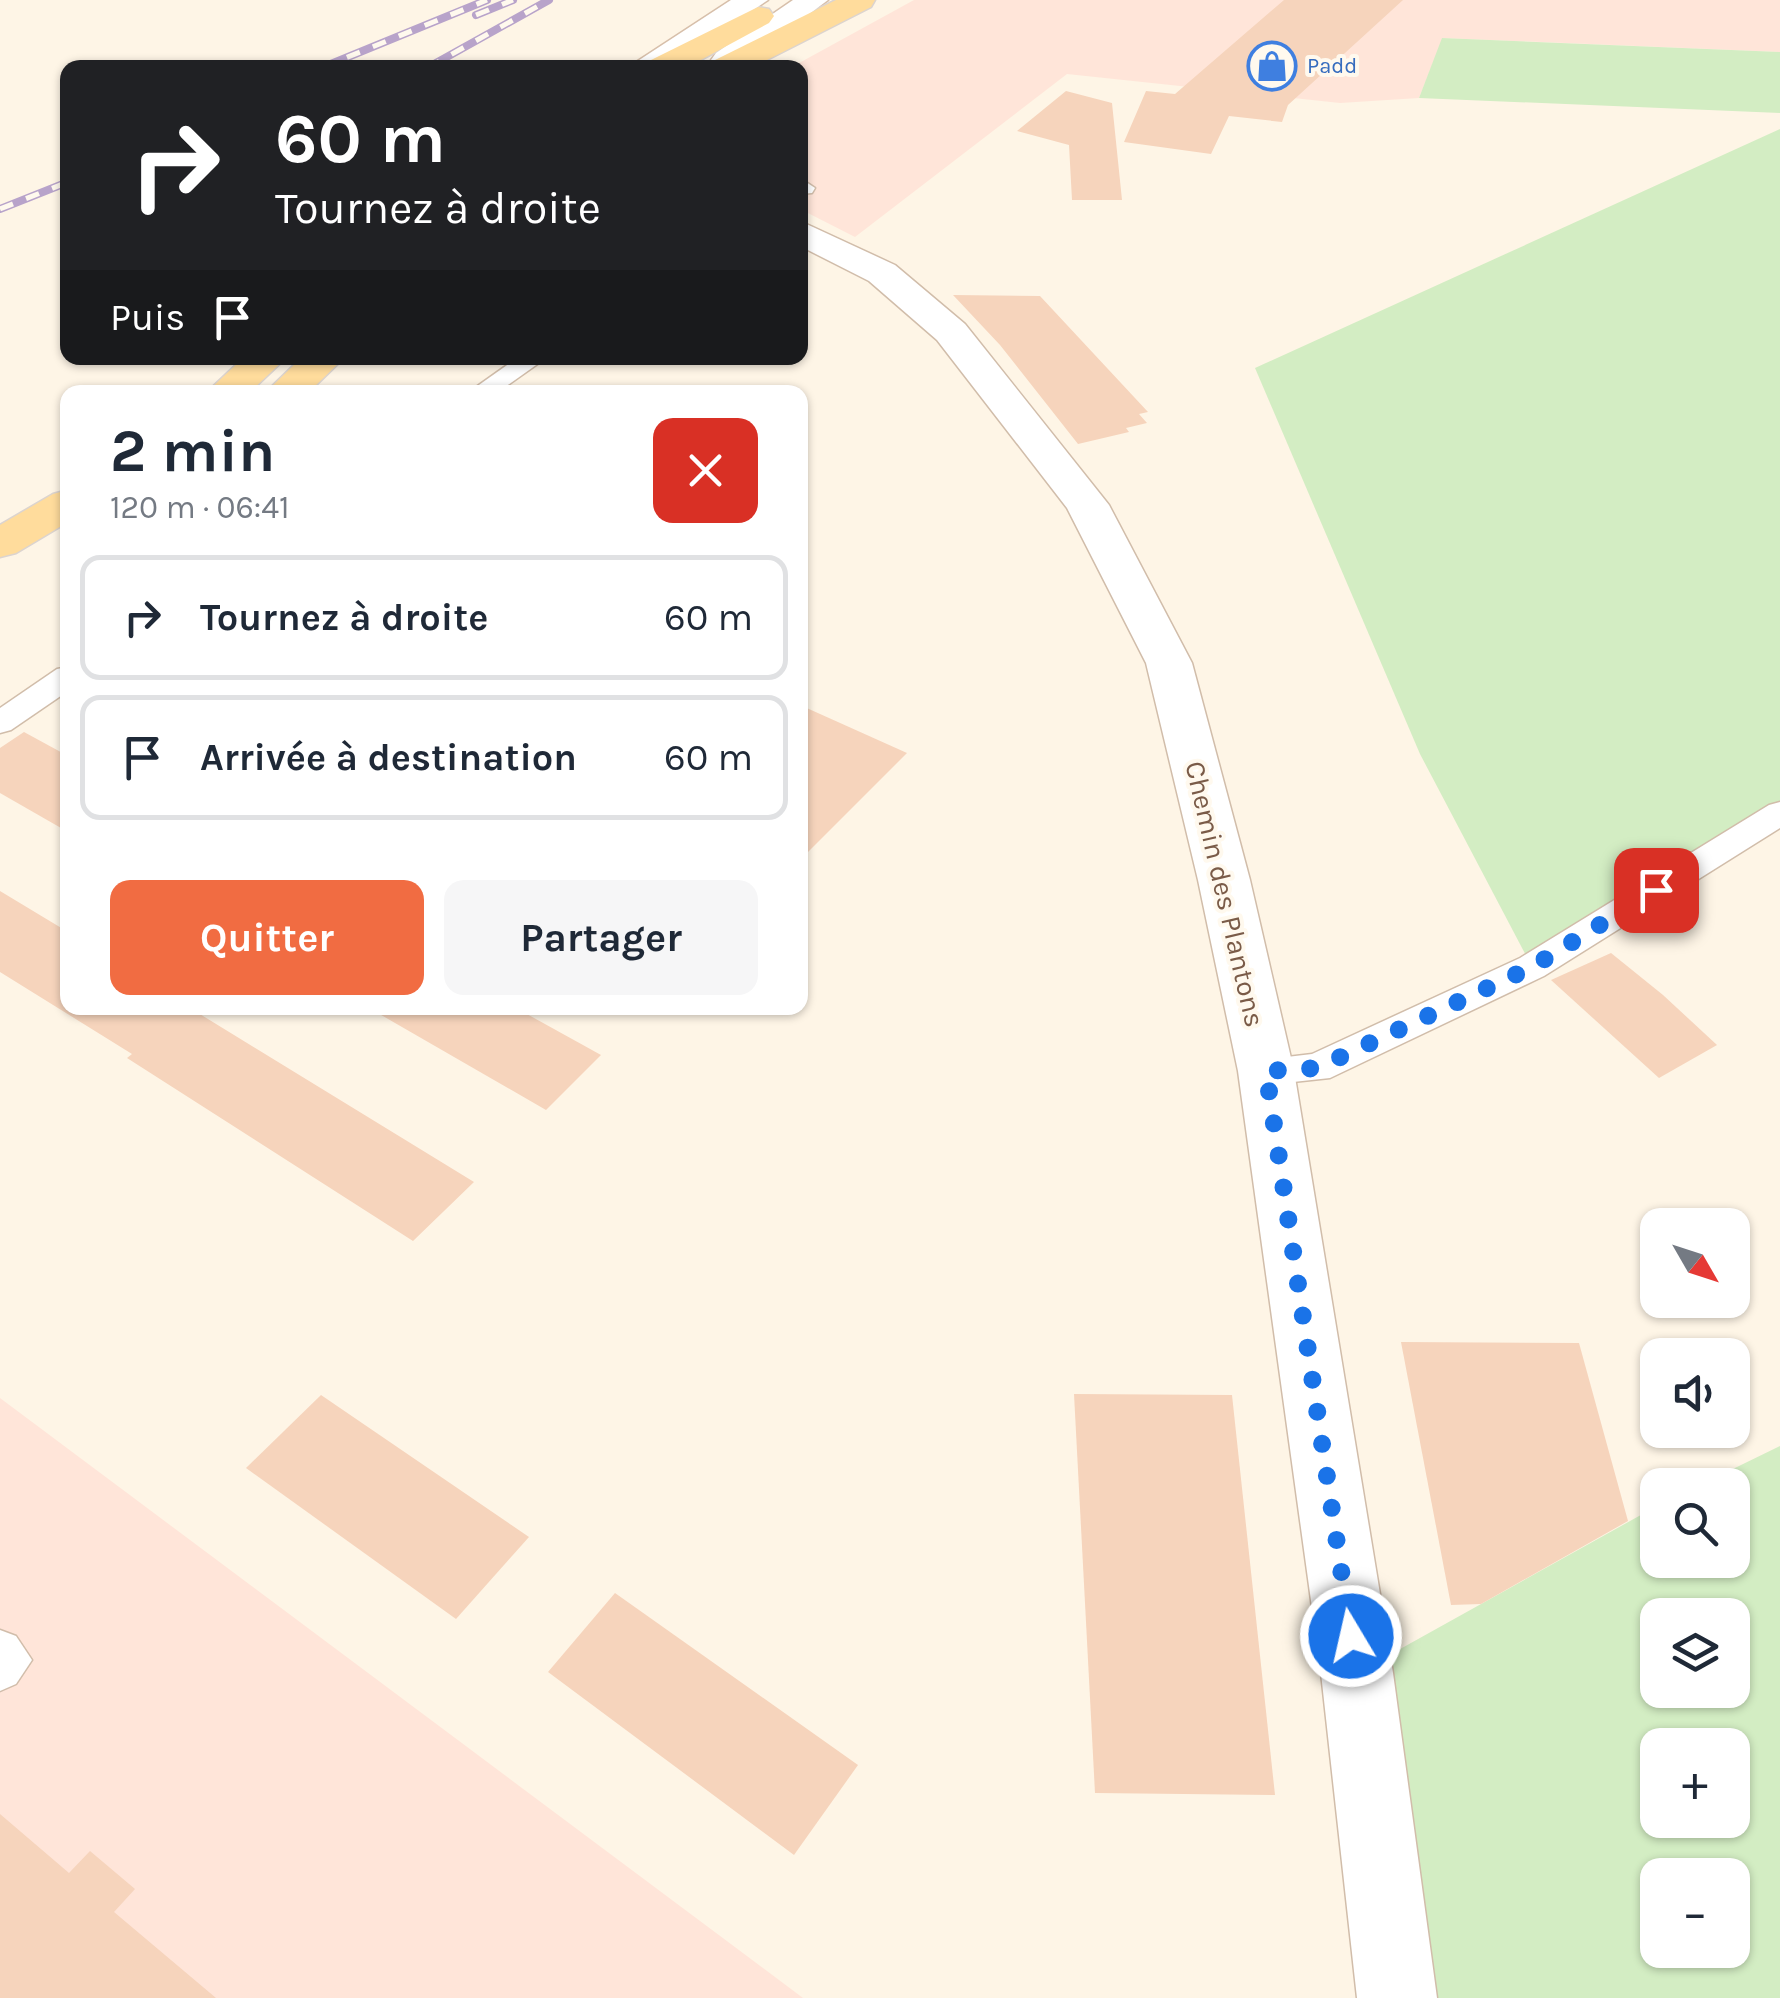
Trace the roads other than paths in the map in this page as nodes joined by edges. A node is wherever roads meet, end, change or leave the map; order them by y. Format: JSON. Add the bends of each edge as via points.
{"nodes":[{"id":1,"x":753,"y":0,"type":"edge"},
{"id":2,"x":786,"y":0,"type":"edge"},
{"id":3,"x":812,"y":0,"type":"edge"},
{"id":4,"x":860,"y":0,"type":"edge"},
{"id":5,"x":656,"y":60,"type":"edge"},
{"id":6,"x":676,"y":60,"type":"edge"},
{"id":7,"x":727,"y":60,"type":"edge"},
{"id":8,"x":742,"y":60,"type":"edge"},
{"id":9,"x":808,"y":208,"type":"edge"},
{"id":10,"x":258,"y":365,"type":"edge"},
{"id":11,"x":316,"y":365,"type":"edge"},
{"id":12,"x":522,"y":365,"type":"edge"},
{"id":13,"x":236,"y":385,"type":"edge"},
{"id":14,"x":294,"y":385,"type":"edge"},
{"id":15,"x":492,"y":385,"type":"edge"},
{"id":16,"x":60,"y":508,"type":"edge"},
{"id":17,"x":0,"y":544,"type":"edge"},
{"id":18,"x":60,"y":544,"type":"edge"},
{"id":19,"x":0,"y":578,"type":"edge"},
{"id":20,"x":60,"y":682,"type":"edge"},
{"id":21,"x":0,"y":723,"type":"edge"},
{"id":22,"x":1780,"y":814,"type":"edge"},
{"id":23,"x":1266,"y":1071,"type":"junction"},
{"id":24,"x":0,"y":1651,"type":"edge"},
{"id":25,"x":0,"y":1670,"type":"edge"},
{"id":26,"x":1398,"y":1998,"type":"edge"}],
"edges":[{"from":1,"to":5,"type":"street"},
{"from":2,"to":6,"type":"main road"},
{"from":3,"to":7,"type":"street"},
{"from":4,"to":8,"type":"main road"},
{"from":9,"to":23,"type":"street","name":"Chemin des Plantons","via":[[951,332],[1087,505],[1169,663]]},
{"from":10,"to":13,"type":"main road"},
{"from":11,"to":14,"type":"main road"},
{"from":12,"to":15,"type":"lane"},
{"from":16,"to":17,"type":"main road"},
{"from":18,"to":19,"type":"main road"},
{"from":20,"to":21,"type":"lane"},
{"from":22,"to":23,"type":"lane","via":[[1532,967],[1317,1068]]},
{"from":23,"to":26,"type":"street","name":"Chemin des Plantons"},
{"from":24,"to":25,"type":"lane","via":[[10,1660]]}]}
